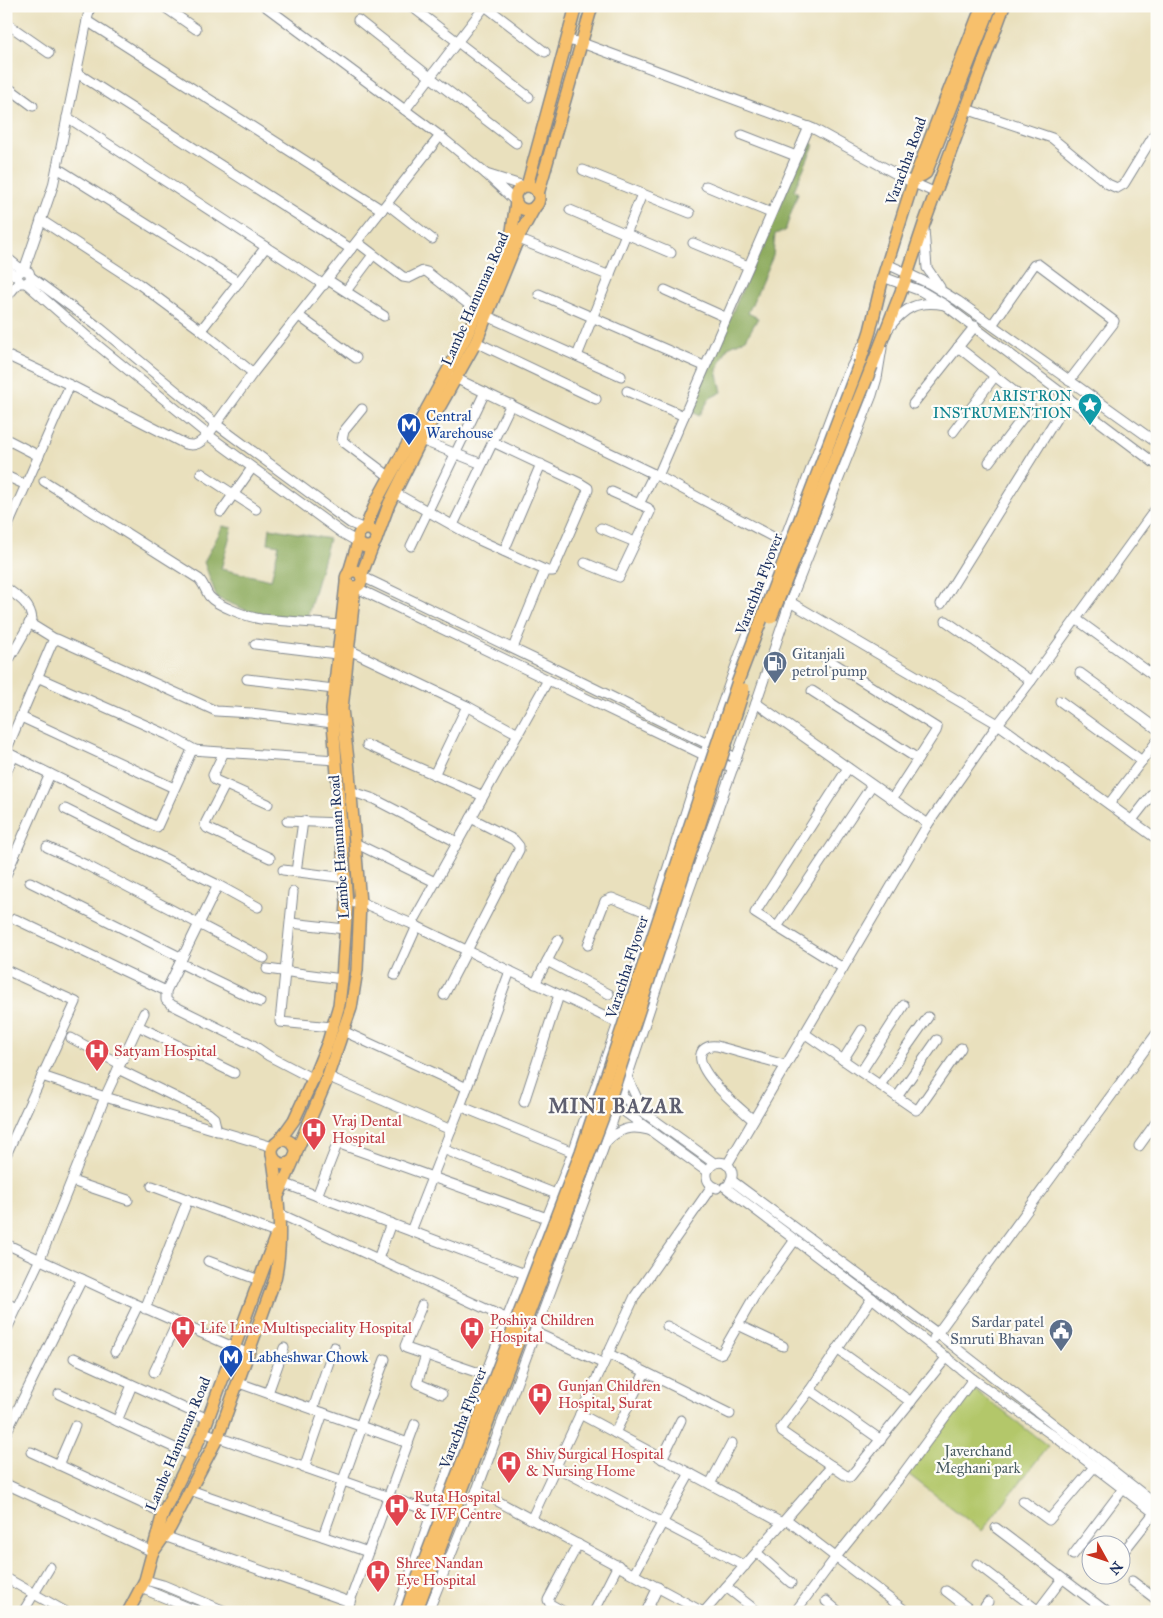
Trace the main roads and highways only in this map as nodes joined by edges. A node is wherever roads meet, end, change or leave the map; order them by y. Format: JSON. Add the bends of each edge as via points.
{"nodes":[{"id":1,"x":576,"y":6,"type":"edge"},
{"id":2,"x":592,"y":6,"type":"edge"},
{"id":3,"x":982,"y":6,"type":"edge"},
{"id":4,"x":991,"y":6,"type":"edge"},
{"id":5,"x":998,"y":6,"type":"edge"},
{"id":6,"x":1004,"y":6,"type":"edge"},
{"id":7,"x":913,"y":180,"type":"junction"},
{"id":8,"x":526,"y":186,"type":"junction"},
{"id":9,"x":936,"y":190,"type":"junction"},
{"id":10,"x":537,"y":200,"type":"junction"},
{"id":11,"x":516,"y":202,"type":"junction"},
{"id":12,"x":482,"y":314,"type":"junction"},
{"id":13,"x":870,"y":330,"type":"joint"},
{"id":14,"x":451,"y":376,"type":"junction"},
{"id":15,"x":365,"y":529,"type":"junction"},
{"id":16,"x":358,"y":542,"type":"junction"},
{"id":17,"x":375,"y":542,"type":"junction"},
{"id":18,"x":350,"y":581,"type":"junction"},
{"id":19,"x":341,"y":649,"type":"junction"},
{"id":20,"x":338,"y":1029,"type":"junction"},
{"id":21,"x":274,"y":1147,"type":"junction"},
{"id":22,"x":294,"y":1157,"type":"junction"},
{"id":23,"x":278,"y":1195,"type":"junction"},
{"id":24,"x":277,"y":1231,"type":"junction"},
{"id":25,"x":153,"y":1552,"type":"junction"},
{"id":26,"x":128,"y":1612,"type":"edge"},
{"id":27,"x":406,"y":1612,"type":"edge"},
{"id":28,"x":416,"y":1612,"type":"edge"}],
"edges":[{"from":1,"to":8,"type":"main road"},
{"from":2,"to":10,"type":"main road","name":"Lambe Hanuman Road"},
{"from":3,"to":7,"type":"main road","name":"Varachha Road"},
{"from":4,"to":7,"type":"main road","via":[[926,173]]},
{"from":5,"to":9,"type":"main road","via":[[933,178]]},
{"from":6,"to":9,"type":"main road","name":"Varachha Flyover"},
{"from":7,"to":13,"type":"main road","name":"Varachha Road"},
{"from":8,"to":10,"type":"main road","via":[[534,188]]},
{"from":8,"to":11,"type":"main road","via":[[516,194]]},
{"from":9,"to":28,"type":"main road","name":"Varachha Flyover","bridge":true,"via":[[884,336],[752,665],[610,1096]]},
{"from":10,"to":11,"type":"main road","via":[[533,208],[525,209]]},
{"from":10,"to":12,"type":"main road","name":"Lambe Hanuman Road"},
{"from":11,"to":12,"type":"main road","via":[[512,231]]},
{"from":12,"to":14,"type":"main road","name":"Lambe Hanuman Road"},
{"from":13,"to":27,"type":"main road","name":"Varachha Flyover","bridge":true,"via":[[738,681],[581,1152]]},
{"from":14,"to":15,"type":"main road","via":[[377,500]]},
{"from":14,"to":17,"type":"main road","name":"Lambe Hanuman Road","via":[[389,504]]},
{"from":15,"to":16,"type":"main road","via":[[358,536]]},
{"from":15,"to":17,"type":"main road","via":[[373,531]]},
{"from":16,"to":17,"type":"main road","via":[[365,548]]},
{"from":16,"to":18,"type":"main road"},
{"from":17,"to":18,"type":"main road","name":"Lambe Hanuman Road","via":[[361,583]]},
{"from":18,"to":19,"type":"main road","name":"Lambe Hanuman Road"},
{"from":18,"to":19,"type":"main road","name":"Lambe Hanuman Road","via":[[340,625]]},
{"from":19,"to":20,"type":"main road","name":"Lambe Hanuman Road","via":[[332,710],[347,903]]},
{"from":19,"to":20,"type":"main road","name":"Lambe Hanuman Road","via":[[342,709],[360,902],[350,1008]]},
{"from":20,"to":21,"type":"main road","name":"Lambe Hanuman Road","via":[[294,1120]]},
{"from":20,"to":22,"type":"main road","name":"Lambe Hanuman Road","via":[[327,1076]]},
{"from":21,"to":22,"type":"main road","via":[[276,1161],[283,1164],[291,1162]]},
{"from":21,"to":22,"type":"main road","via":[[290,1141],[295,1147]]},
{"from":21,"to":23,"type":"main road"},
{"from":22,"to":23,"type":"main road","name":"Lambe Hanuman Road"},
{"from":23,"to":24,"type":"main road"},
{"from":24,"to":25,"type":"main road","name":"Lambe Hanuman Road","via":[[203,1432],[164,1513]]},
{"from":24,"to":25,"type":"main road","name":"Lambe Hanuman Road","via":[[279,1260],[275,1279],[239,1383],[218,1437]]},
{"from":25,"to":26,"type":"main road","name":"Lambe Hanuman Road","via":[[143,1584]]}]}
